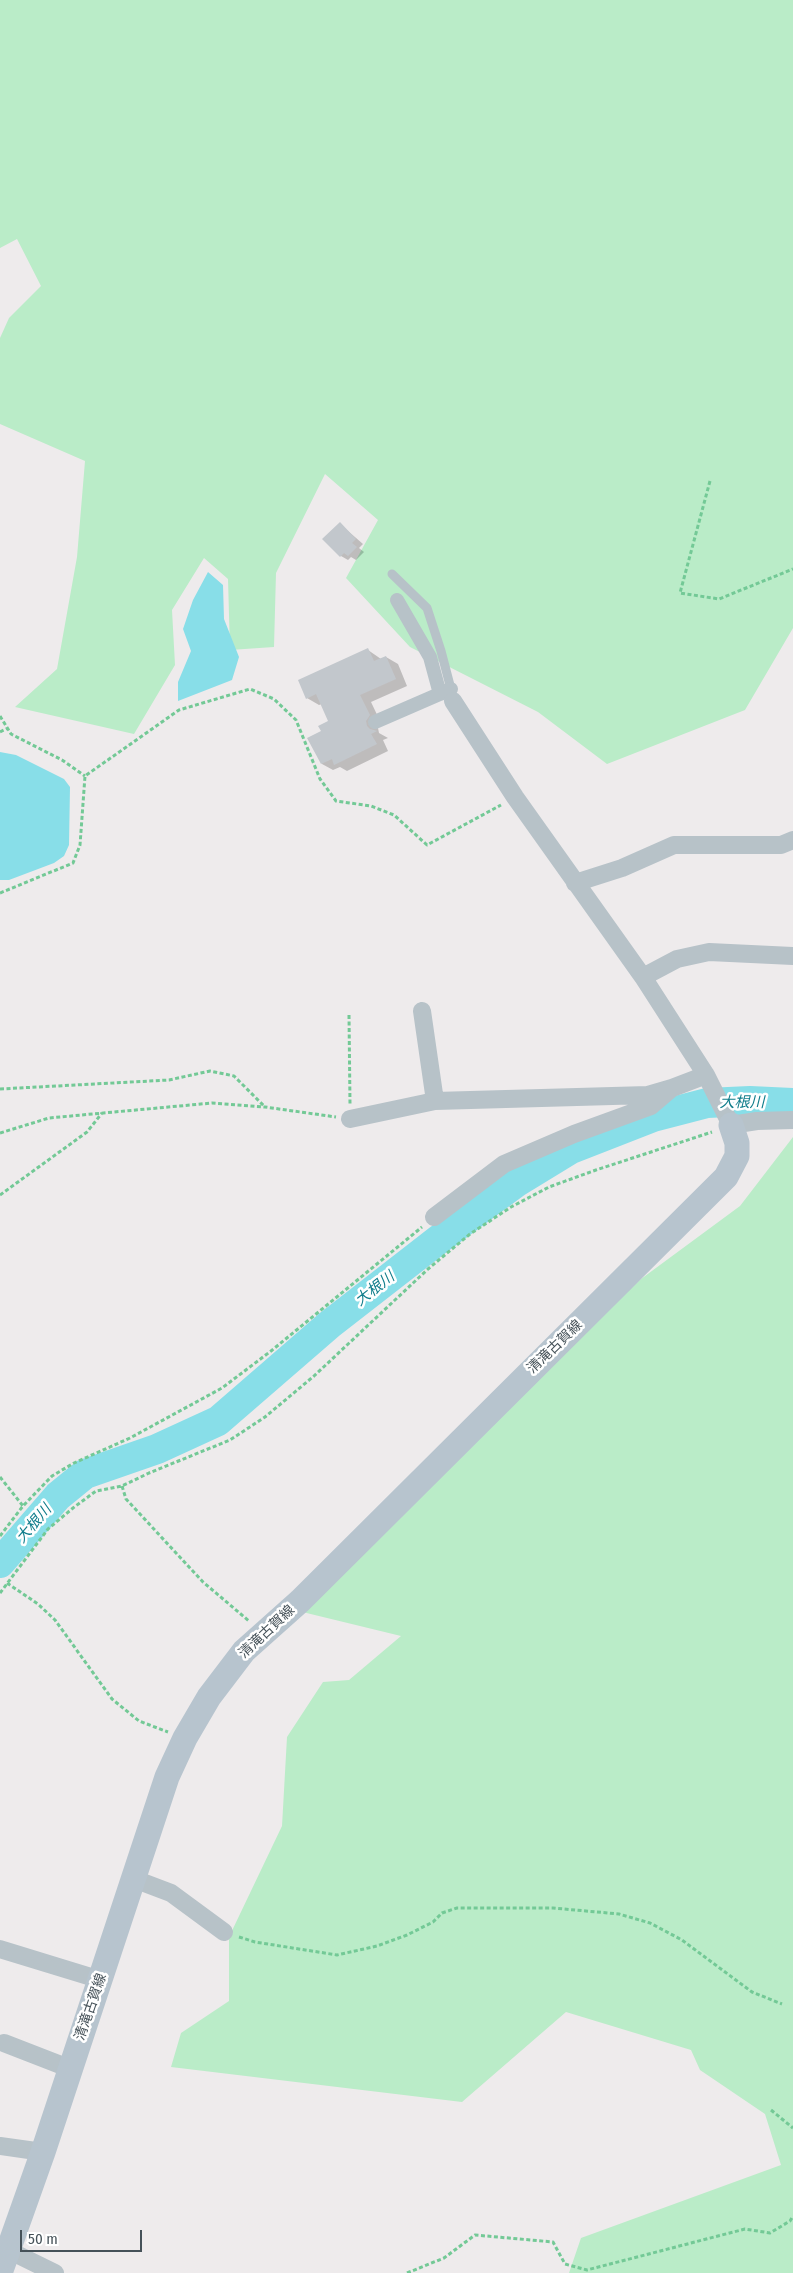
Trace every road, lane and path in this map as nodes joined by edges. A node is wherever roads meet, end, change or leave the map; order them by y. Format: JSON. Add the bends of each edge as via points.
{"nodes":[{"id":1,"x":710,"y":481,"type":"dead end"},
{"id":2,"x":793,"y":569,"type":"edge"},
{"id":3,"x":392,"y":574,"type":"dead end"},
{"id":4,"x":397,"y":600,"type":"dead end"},
{"id":5,"x":448,"y":695,"type":"junction"},
{"id":6,"x":0,"y":716,"type":"edge"},
{"id":7,"x":375,"y":722,"type":"dead end"},
{"id":8,"x":8,"y":728,"type":"junction"},
{"id":9,"x":0,"y":732,"type":"edge"},
{"id":10,"x":85,"y":776,"type":"junction"},
{"id":11,"x":515,"y":797,"type":"junction"},
{"id":12,"x":793,"y":840,"type":"edge"},
{"id":13,"x":575,"y":883,"type":"junction"},
{"id":14,"x":0,"y":893,"type":"edge"},
{"id":15,"x":793,"y":956,"type":"edge"},
{"id":16,"x":643,"y":977,"type":"junction"},
{"id":17,"x":422,"y":1011,"type":"dead end"},
{"id":18,"x":349,"y":1015,"type":"dead end"},
{"id":19,"x":706,"y":1075,"type":"junction"},
{"id":20,"x":672,"y":1088,"type":"junction"},
{"id":21,"x":0,"y":1089,"type":"edge"},
{"id":22,"x":435,"y":1101,"type":"junction"},
{"id":23,"x":265,"y":1107,"type":"junction"},
{"id":24,"x":102,"y":1113,"type":"junction"},
{"id":25,"x":350,"y":1119,"type":"junction"},
{"id":26,"x":793,"y":1120,"type":"edge"},
{"id":27,"x":731,"y":1125,"type":"junction"},
{"id":28,"x":0,"y":1133,"type":"edge"},
{"id":29,"x":0,"y":1195,"type":"edge"},
{"id":30,"x":434,"y":1217,"type":"joint"},
{"id":31,"x":0,"y":1477,"type":"edge"},
{"id":32,"x":122,"y":1486,"type":"junction"},
{"id":33,"x":24,"y":1506,"type":"junction"},
{"id":34,"x":0,"y":1536,"type":"edge"},
{"id":35,"x":7,"y":1583,"type":"junction"},
{"id":36,"x":0,"y":1593,"type":"edge"},
{"id":37,"x":263,"y":1634,"type":"junction"},
{"id":38,"x":185,"y":1738,"type":"junction"},
{"id":39,"x":134,"y":1879,"type":"junction"},
{"id":40,"x":224,"y":1932,"type":"joint"},
{"id":41,"x":0,"y":1949,"type":"edge"},
{"id":42,"x":101,"y":1980,"type":"junction"},
{"id":43,"x":782,"y":2004,"type":"dead end"},
{"id":44,"x":4,"y":2043,"type":"dead end"},
{"id":45,"x":70,"y":2069,"type":"junction"},
{"id":46,"x":772,"y":2110,"type":"dead end"},
{"id":47,"x":793,"y":2128,"type":"edge"},
{"id":48,"x":0,"y":2146,"type":"edge"},
{"id":49,"x":43,"y":2152,"type":"junction"},
{"id":50,"x":793,"y":2216,"type":"edge"},
{"id":51,"x":4,"y":2248,"type":"edge"},
{"id":52,"x":0,"y":2273,"type":"edge"},
{"id":53,"x":55,"y":2273,"type":"edge"},
{"id":54,"x":407,"y":2273,"type":"edge"}],
"edges":[{"from":1,"to":2,"type":"path","via":[[680,593],[719,599]]},
{"from":3,"to":5,"type":"lane","via":[[427,608],[442,651]]},
{"from":4,"to":5,"type":"street"},
{"from":5,"to":7,"type":"street"},
{"from":5,"to":11,"type":"street"},
{"from":6,"to":8,"type":"path"},
{"from":8,"to":9,"type":"path"},
{"from":8,"to":10,"type":"path","via":[[11,734],[62,760]]},
{"from":10,"to":11,"type":"path","via":[[179,710],[250,689],[274,699],[296,720],[320,779],[336,801],[371,806],[394,814],[427,845]]},
{"from":10,"to":14,"type":"path","via":[[80,844],[73,863]]},
{"from":11,"to":13,"type":"street"},
{"from":12,"to":13,"type":"street","via":[[781,845],[674,845],[622,868]]},
{"from":13,"to":16,"type":"street"},
{"from":15,"to":16,"type":"street","via":[[709,952],[677,959]]},
{"from":16,"to":19,"type":"street"},
{"from":17,"to":22,"type":"street"},
{"from":18,"to":25,"type":"path"},
{"from":19,"to":20,"type":"street"},
{"from":19,"to":27,"type":"street"},
{"from":20,"to":22,"type":"street","via":[[648,1095]]},
{"from":20,"to":30,"type":"street","via":[[651,1106],[504,1164]]},
{"from":21,"to":23,"type":"path","via":[[169,1080],[210,1071],[234,1076]]},
{"from":22,"to":25,"type":"street"},
{"from":23,"to":24,"type":"path","via":[[212,1103]]},
{"from":23,"to":25,"type":"path"},
{"from":24,"to":28,"type":"path","via":[[49,1118]]},
{"from":24,"to":29,"type":"path","via":[[87,1132]]},
{"from":26,"to":27,"type":"street"},
{"from":27,"to":32,"type":"path","via":[[549,1187],[510,1207],[428,1268],[314,1376],[265,1417],[230,1440]]},
{"from":27,"to":37,"type":"main road","name":"清滝古賀線","via":[[737,1156],[726,1177],[300,1601]]},
{"from":30,"to":33,"type":"path","via":[[222,1388],[130,1438],[67,1467],[52,1476]]},
{"from":31,"to":33,"type":"path"},
{"from":32,"to":35,"type":"path","via":[[96,1491],[48,1529]]},
{"from":32,"to":37,"type":"path","via":[[126,1499],[203,1582]]},
{"from":33,"to":34,"type":"path"},
{"from":35,"to":36,"type":"path"},
{"from":35,"to":38,"type":"path","via":[[55,1620],[112,1699],[139,1722]]},
{"from":37,"to":38,"type":"main road","name":"清滝古賀線","via":[[224,1675]]},
{"from":38,"to":39,"type":"main road","name":"清滝古賀線","via":[[167,1777]]},
{"from":39,"to":40,"type":"street","via":[[171,1893]]},
{"from":39,"to":42,"type":"main road","name":"清滝古賀線"},
{"from":40,"to":43,"type":"path","via":[[255,1942],[337,1955],[407,1935],[433,1922],[442,1913],[457,1908],[553,1908],[619,1914],[650,1923],[682,1940],[752,1992]]},
{"from":41,"to":42,"type":"street"},
{"from":42,"to":45,"type":"main road","name":"清滝古賀線"},
{"from":44,"to":45,"type":"street"},
{"from":45,"to":49,"type":"main road","name":"清滝古賀線"},
{"from":46,"to":47,"type":"path"},
{"from":48,"to":49,"type":"street"},
{"from":49,"to":51,"type":"main road","name":"清滝古賀線"},
{"from":50,"to":54,"type":"path","via":[[770,2234],[746,2229],[587,2270],[565,2264],[553,2242],[475,2235],[444,2258]]},
{"from":51,"to":52,"type":"main road","name":"清滝古賀線"},
{"from":51,"to":53,"type":"street"}]}
